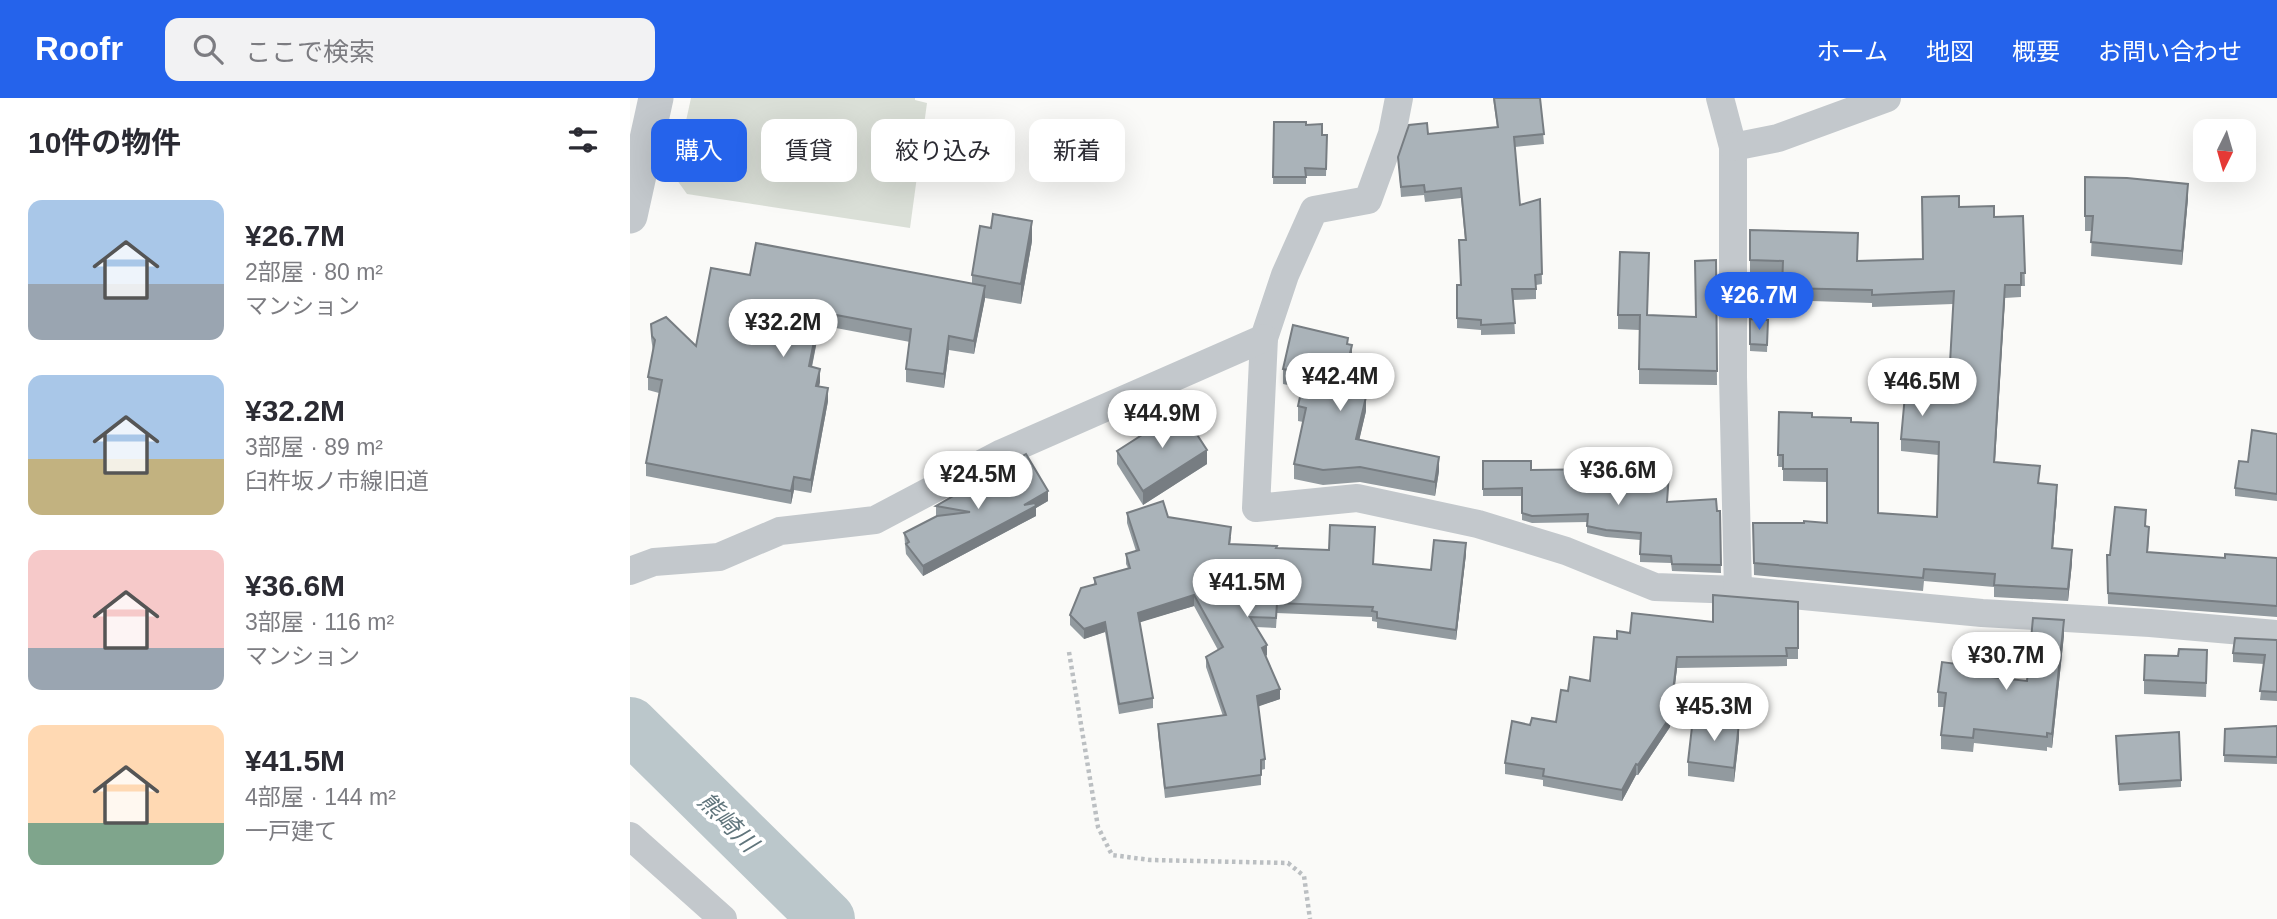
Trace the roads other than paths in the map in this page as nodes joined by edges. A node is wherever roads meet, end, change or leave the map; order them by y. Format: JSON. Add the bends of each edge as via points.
{"nodes":[{"id":1,"x":656,"y":98,"type":"edge"},
{"id":2,"x":1399,"y":98,"type":"edge"},
{"id":3,"x":1720,"y":98,"type":"edge"},
{"id":4,"x":1887,"y":98,"type":"edge"},
{"id":5,"x":1733,"y":147,"type":"junction"},
{"id":6,"x":630,"y":216,"type":"edge"},
{"id":7,"x":1264,"y":338,"type":"junction"},
{"id":8,"x":630,"y":571,"type":"edge"},
{"id":9,"x":1738,"y":590,"type":"junction"},
{"id":10,"x":2277,"y":634,"type":"edge"},
{"id":11,"x":630,"y":836,"type":"edge"},
{"id":12,"x":723,"y":919,"type":"edge"}],
"edges":[{"from":1,"to":6,"type":"street"},
{"from":2,"to":7,"type":"street","via":[[1392,134],[1368,200],[1314,210]]},
{"from":3,"to":5,"type":"street"},
{"from":4,"to":5,"type":"street","via":[[1777,138]]},
{"from":5,"to":9,"type":"street"},
{"from":7,"to":8,"type":"street","via":[[1002,453],[875,520],[780,531],[719,557],[654,562]]},
{"from":7,"to":9,"type":"street","via":[[1256,508],[1357,498],[1478,524],[1605,565],[1655,587]]},
{"from":9,"to":10,"type":"street"},
{"from":11,"to":12,"type":"street"}]}
